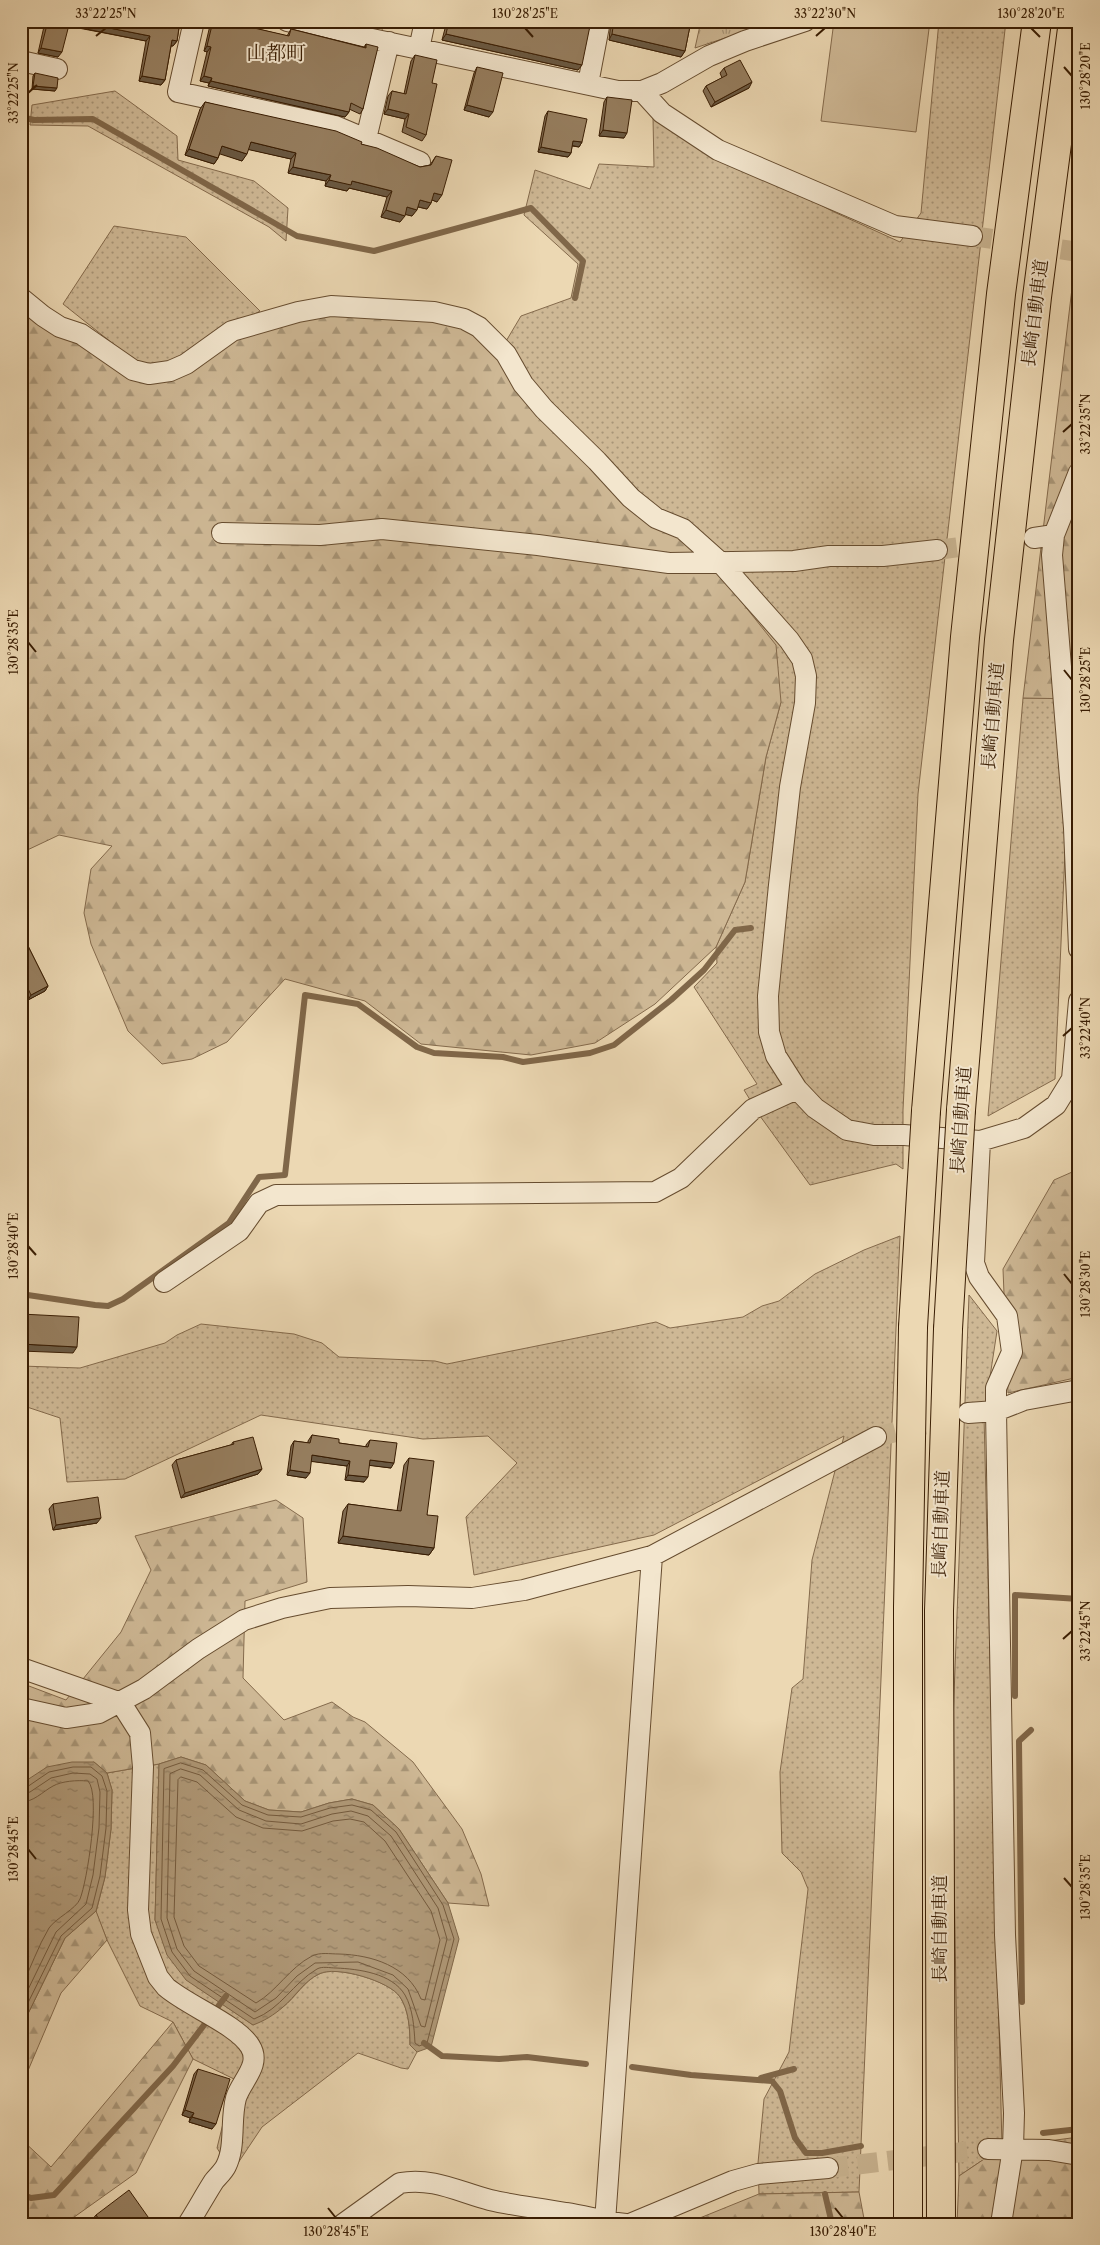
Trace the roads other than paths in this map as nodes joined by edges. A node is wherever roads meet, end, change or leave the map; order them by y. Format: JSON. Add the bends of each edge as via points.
{"nodes":[{"id":1,"x":194,"y":21,"type":"edge"},
{"id":2,"x":287,"y":21,"type":"edge"},
{"id":3,"x":424,"y":21,"type":"edge"},
{"id":4,"x":600,"y":21,"type":"edge"},
{"id":5,"x":805,"y":21,"type":"edge"},
{"id":6,"x":1037,"y":21,"type":"edge"},
{"id":7,"x":1073,"y":21,"type":"edge"},
{"id":8,"x":389,"y":42,"type":"junction"},
{"id":9,"x":420,"y":49,"type":"junction"},
{"id":10,"x":21,"y":61,"type":"edge"},
{"id":11,"x":57,"y":69,"type":"dead end"},
{"id":12,"x":588,"y":84,"type":"junction"},
{"id":13,"x":642,"y":91,"type":"junction"},
{"id":14,"x":366,"y":139,"type":"junction"},
{"id":15,"x":420,"y":162,"type":"dead end"},
{"id":16,"x":972,"y":236,"type":"tunnel mouth"},
{"id":17,"x":21,"y":298,"type":"edge"},
{"id":18,"x":1079,"y":472,"type":"edge"},
{"id":19,"x":222,"y":533,"type":"dead end"},
{"id":20,"x":1054,"y":535,"type":"junction"},
{"id":21,"x":1034,"y":538,"type":"tunnel mouth"},
{"id":22,"x":937,"y":550,"type":"tunnel mouth"},
{"id":23,"x":720,"y":562,"type":"junction"},
{"id":24,"x":1071,"y":708,"type":"edge"},
{"id":25,"x":1079,"y":949,"type":"edge"},
{"id":26,"x":1079,"y":1001,"type":"edge"},
{"id":27,"x":797,"y":1089,"type":"junction"},
{"id":28,"x":980,"y":1141,"type":"junction"},
{"id":29,"x":164,"y":1282,"type":"dead end"},
{"id":30,"x":1079,"y":1390,"type":"edge"},
{"id":31,"x":996,"y":1411,"type":"junction"},
{"id":32,"x":968,"y":1413,"type":"tunnel mouth"},
{"id":33,"x":876,"y":1437,"type":"tunnel mouth"},
{"id":34,"x":652,"y":1556,"type":"junction"},
{"id":35,"x":21,"y":1668,"type":"edge"},
{"id":36,"x":121,"y":1702,"type":"junction"},
{"id":37,"x":21,"y":1708,"type":"edge"},
{"id":38,"x":1013,"y":2148,"type":"junction"},
{"id":39,"x":988,"y":2149,"type":"tunnel mouth"},
{"id":40,"x":1079,"y":2155,"type":"edge"},
{"id":41,"x":828,"y":2168,"type":"tunnel mouth"},
{"id":42,"x":605,"y":2222,"type":"junction"},
{"id":43,"x":188,"y":2224,"type":"edge"},
{"id":44,"x":343,"y":2224,"type":"edge"},
{"id":45,"x":626,"y":2224,"type":"edge"},
{"id":46,"x":630,"y":2224,"type":"edge"},
{"id":47,"x":908,"y":2224,"type":"edge"},
{"id":48,"x":941,"y":2224,"type":"edge"},
{"id":49,"x":1001,"y":2224,"type":"edge"}],
"edges":[{"from":1,"to":14,"type":"street","via":[[178,92],[334,126]]},
{"from":2,"to":8,"type":"street"},
{"from":3,"to":9,"type":"street"},
{"from":4,"to":12,"type":"street"},
{"from":5,"to":13,"type":"street","via":[[710,56],[662,84]]},
{"from":6,"to":47,"type":"highway","name":"長崎自動車道","bridge":true,"via":[[1001,294],[965,637],[926,1111],[913,1327],[908,1607]]},
{"from":7,"to":48,"type":"highway","name":"長崎自動車道","bridge":true,"via":[[1037,297],[1000,630],[961,1110],[948,1329],[939,1611]]},
{"from":8,"to":9,"type":"street"},
{"from":8,"to":14,"type":"street"},
{"from":9,"to":12,"type":"street"},
{"from":10,"to":11,"type":"street"},
{"from":12,"to":13,"type":"street","via":[[618,91]]},
{"from":13,"to":16,"type":"street","via":[[662,113],[718,150],[896,226]]},
{"from":14,"to":15,"type":"street"},
{"from":17,"to":23,"type":"street","via":[[43,316],[81,334],[133,370],[148,374],[170,371],[186,364],[232,331],[331,306],[434,312],[464,319],[479,327],[506,354],[523,384],[544,409],[631,498],[656,518],[683,529]]},
{"from":18,"to":20,"type":"street"},
{"from":19,"to":23,"type":"street","via":[[320,536],[382,529],[670,563]]},
{"from":20,"to":21,"type":"street"},
{"from":20,"to":24,"type":"street","via":[[1052,555]]},
{"from":22,"to":23,"type":"street","via":[[794,561]]},
{"from":23,"to":27,"type":"street","via":[[789,640],[802,659],[806,676],[805,703],[790,787],[768,996],[769,1032],[776,1056]]},
{"from":24,"to":25,"type":"street"},
{"from":26,"to":28,"type":"street","via":[[1072,1079],[1056,1105],[1024,1128]]},
{"from":27,"to":28,"type":"street","via":[[815,1108],[847,1130],[874,1135]]},
{"from":27,"to":29,"type":"street","via":[[753,1109],[681,1178],[655,1192],[276,1195],[259,1203],[239,1231]]},
{"from":28,"to":31,"type":"street","via":[[974,1263],[979,1277],[1007,1316],[1012,1352],[996,1388]]},
{"from":30,"to":31,"type":"street","via":[[1024,1400]]},
{"from":31,"to":32,"type":"street"},
{"from":31,"to":38,"type":"street","via":[[1005,1935]]},
{"from":33,"to":34,"type":"street"},
{"from":34,"to":36,"type":"street","via":[[516,1592],[472,1598],[330,1598],[282,1608],[244,1620]]},
{"from":34,"to":42,"type":"street"},
{"from":35,"to":36,"type":"street"},
{"from":36,"to":37,"type":"street","via":[[99,1713],[66,1718]]},
{"from":36,"to":43,"type":"street","via":[[140,1733],[143,1766],[138,1910],[141,1934],[158,1977],[171,1991],[223,2024],[250,2045],[254,2054],[254,2065],[237,2096],[232,2115],[226,2167]]},
{"from":38,"to":39,"type":"street"},
{"from":38,"to":40,"type":"street"},
{"from":38,"to":49,"type":"street"},
{"from":41,"to":46,"type":"street","via":[[741,2178]]},
{"from":42,"to":44,"type":"street","via":[[488,2200],[445,2184],[410,2181],[400,2182]]},
{"from":42,"to":45,"type":"street"}]}
